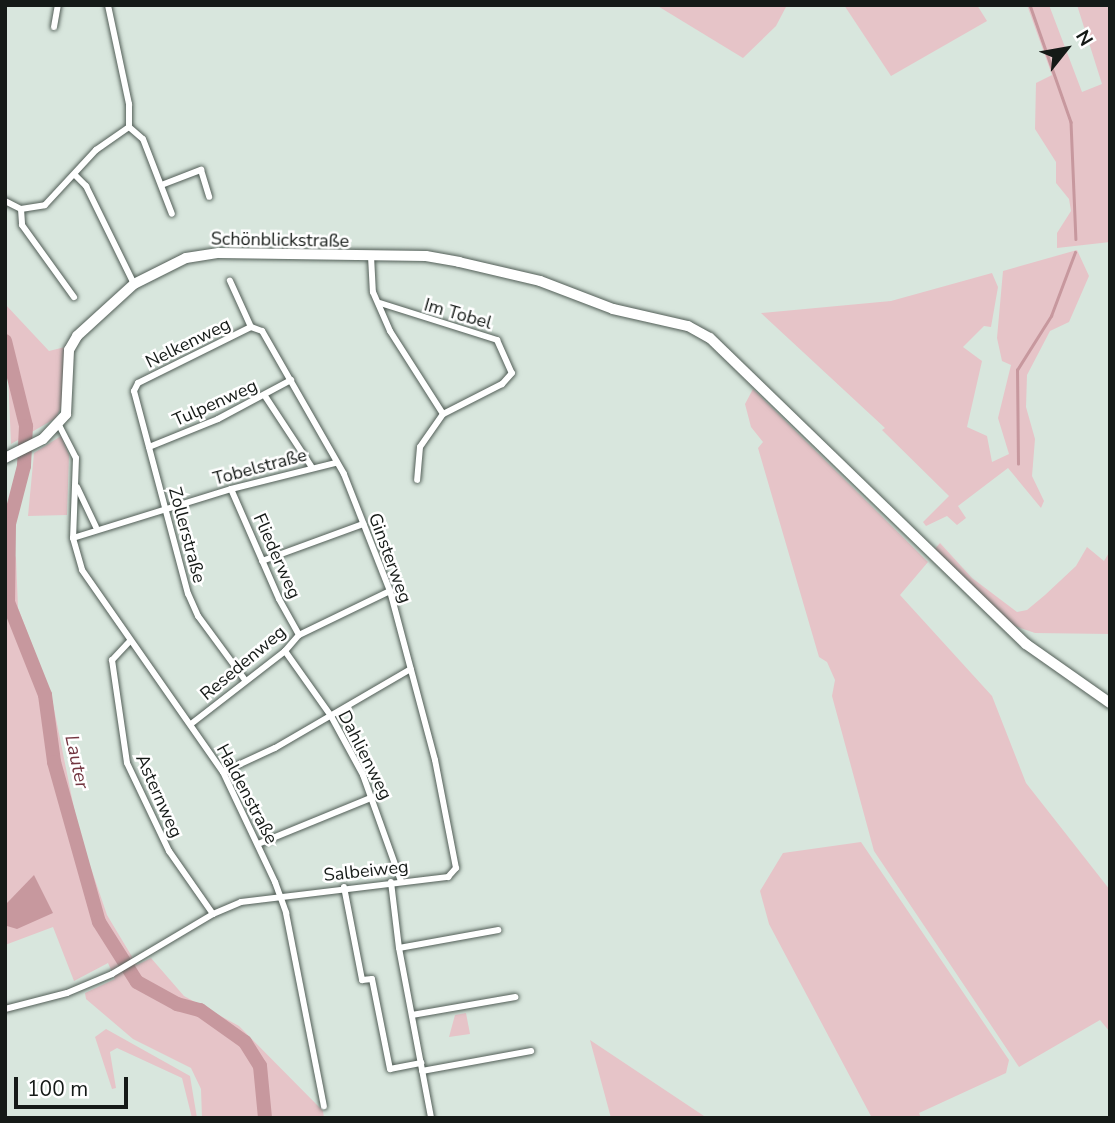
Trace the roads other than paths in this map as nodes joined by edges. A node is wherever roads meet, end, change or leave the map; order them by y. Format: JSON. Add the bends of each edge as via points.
{"nodes":[{"id":1,"x":58,"y":5,"type":"edge"},
{"id":2,"x":108,"y":5,"type":"edge"},
{"id":3,"x":54,"y":27,"type":"dead end"},
{"id":4,"x":129,"y":127,"type":"junction"},
{"id":5,"x":75,"y":175,"type":"junction"},
{"id":6,"x":164,"y":184,"type":"junction"},
{"id":7,"x":209,"y":197,"type":"dead end"},
{"id":8,"x":5,"y":201,"type":"edge"},
{"id":9,"x":21,"y":209,"type":"junction"},
{"id":10,"x":172,"y":214,"type":"dead end"},
{"id":11,"x":371,"y":257,"type":"junction"},
{"id":12,"x":230,"y":281,"type":"dead end"},
{"id":13,"x":134,"y":284,"type":"junction"},
{"id":14,"x":74,"y":297,"type":"dead end"},
{"id":15,"x":380,"y":303,"type":"junction"},
{"id":16,"x":251,"y":327,"type":"junction"},
{"id":17,"x":290,"y":380,"type":"junction"},
{"id":18,"x":138,"y":383,"type":"joint"},
{"id":19,"x":265,"y":396,"type":"junction"},
{"id":20,"x":443,"y":414,"type":"junction"},
{"id":21,"x":59,"y":425,"type":"junction"},
{"id":22,"x":149,"y":447,"type":"junction"},
{"id":23,"x":10,"y":456,"type":"edge"},
{"id":24,"x":335,"y":463,"type":"junction"},
{"id":25,"x":311,"y":466,"type":"junction"},
{"id":26,"x":417,"y":480,"type":"dead end"},
{"id":27,"x":76,"y":487,"type":"junction"},
{"id":28,"x":231,"y":489,"type":"junction"},
{"id":29,"x":164,"y":508,"type":"junction"},
{"id":30,"x":363,"y":524,"type":"junction"},
{"id":31,"x":96,"y":527,"type":"junction"},
{"id":32,"x":72,"y":538,"type":"junction"},
{"id":33,"x":262,"y":561,"type":"junction"},
{"id":34,"x":390,"y":591,"type":"junction"},
{"id":35,"x":299,"y":635,"type":"junction"},
{"id":36,"x":129,"y":642,"type":"junction"},
{"id":37,"x":285,"y":651,"type":"junction"},
{"id":38,"x":411,"y":669,"type":"junction"},
{"id":39,"x":245,"y":680,"type":"junction"},
{"id":40,"x":1110,"y":703,"type":"edge"},
{"id":41,"x":331,"y":716,"type":"junction"},
{"id":42,"x":191,"y":724,"type":"junction"},
{"id":43,"x":223,"y":772,"type":"junction"},
{"id":44,"x":373,"y":797,"type":"junction"},
{"id":45,"x":258,"y":844,"type":"junction"},
{"id":46,"x":454,"y":874,"type":"joint"},
{"id":47,"x":401,"y":881,"type":"junction"},
{"id":48,"x":391,"y":882,"type":"junction"},
{"id":49,"x":344,"y":887,"type":"junction"},
{"id":50,"x":280,"y":895,"type":"junction"},
{"id":51,"x":213,"y":914,"type":"junction"},
{"id":52,"x":498,"y":930,"type":"dead end"},
{"id":53,"x":399,"y":948,"type":"junction"},
{"id":54,"x":515,"y":997,"type":"dead end"},
{"id":55,"x":5,"y":1009,"type":"edge"},
{"id":56,"x":412,"y":1015,"type":"junction"},
{"id":57,"x":531,"y":1051,"type":"dead end"},
{"id":58,"x":421,"y":1067,"type":"junction"},
{"id":59,"x":324,"y":1106,"type":"dead end"},
{"id":60,"x":431,"y":1118,"type":"edge"}],
"edges":[{"from":1,"to":3,"type":"street"},
{"from":2,"to":4,"type":"street","via":[[129,104]]},
{"from":4,"to":5,"type":"street","via":[[96,150]]},
{"from":4,"to":6,"type":"street","via":[[143,139]]},
{"from":5,"to":9,"type":"street","via":[[45,205]]},
{"from":5,"to":13,"type":"street","via":[[86,186]]},
{"from":6,"to":7,"type":"street","via":[[201,170]]},
{"from":6,"to":10,"type":"street"},
{"from":8,"to":9,"type":"street"},
{"from":9,"to":14,"type":"street","via":[[22,225]]},
{"from":11,"to":13,"type":"street","name":"Schönblickstraße","via":[[203,254]]},
{"from":11,"to":15,"type":"street","via":[[373,292]]},
{"from":11,"to":40,"type":"street","name":"Schönblickstraße","via":[[426,256],[540,281],[613,309],[700,331],[1026,644]]},
{"from":12,"to":16,"type":"street","name":"Ginsterweg"},
{"from":13,"to":21,"type":"street","name":"Schönblickstraße","via":[[77,336],[69,350],[70,400]]},
{"from":15,"to":20,"type":"street","via":[[390,331]]},
{"from":15,"to":20,"type":"street","name":"Im Tobel","via":[[497,340],[507,354],[512,373],[502,384]]},
{"from":16,"to":17,"type":"street","name":"Ginsterweg","via":[[262,331]]},
{"from":16,"to":18,"type":"street","name":"Nelkenweg"},
{"from":17,"to":19,"type":"street","name":"Tulpenweg"},
{"from":17,"to":24,"type":"street","name":"Ginsterweg"},
{"from":18,"to":22,"type":"street","name":"Zollerstraße","via":[[134,391]]},
{"from":19,"to":22,"type":"street","name":"Tulpenweg"},
{"from":19,"to":25,"type":"street"},
{"from":20,"to":26,"type":"street","name":"Im Tobel","via":[[420,447]]},
{"from":21,"to":23,"type":"street"},
{"from":21,"to":27,"type":"street","name":"Haldenstraße","via":[[75,454]]},
{"from":22,"to":29,"type":"street","name":"Zollerstraße"},
{"from":24,"to":25,"type":"street","name":"Tobelstraße"},
{"from":24,"to":30,"type":"street","name":"Ginsterweg"},
{"from":25,"to":28,"type":"street","name":"Tobelstraße"},
{"from":27,"to":31,"type":"street","name":"Haldenstraße"},
{"from":27,"to":32,"type":"street","name":"Haldenstraße"},
{"from":28,"to":29,"type":"street","name":"Tobelstraße"},
{"from":28,"to":33,"type":"street","name":"Fliederweg"},
{"from":29,"to":31,"type":"street","name":"Tobelstraße"},
{"from":29,"to":39,"type":"street","name":"Zollerstraße","via":[[198,616]]},
{"from":30,"to":33,"type":"street"},
{"from":30,"to":34,"type":"street","name":"Ginsterweg"},
{"from":31,"to":32,"type":"street","name":"Tobelstraße"},
{"from":32,"to":36,"type":"street","name":"Haldenstraße","via":[[82,570]]},
{"from":33,"to":35,"type":"street","name":"Fliederweg"},
{"from":34,"to":35,"type":"street","name":"Resedenweg"},
{"from":34,"to":38,"type":"street","name":"Ginsterweg"},
{"from":35,"to":37,"type":"street","name":"Resedenweg"},
{"from":36,"to":42,"type":"street","name":"Haldenstraße"},
{"from":36,"to":51,"type":"street","name":"Asternweg","via":[[111,660],[127,763],[169,851]]},
{"from":37,"to":39,"type":"street","name":"Resedenweg"},
{"from":37,"to":41,"type":"street","name":"Dahlienweg"},
{"from":38,"to":41,"type":"street"},
{"from":38,"to":46,"type":"street","name":"Ginsterweg","via":[[447,816]]},
{"from":39,"to":42,"type":"street","name":"Resedenweg"},
{"from":41,"to":43,"type":"street"},
{"from":41,"to":44,"type":"street","name":"Dahlienweg"},
{"from":42,"to":43,"type":"street","name":"Haldenstraße"},
{"from":43,"to":45,"type":"street","name":"Haldenstraße"},
{"from":44,"to":45,"type":"street"},
{"from":44,"to":47,"type":"street","name":"Dahlienweg"},
{"from":45,"to":50,"type":"street","name":"Haldenstraße"},
{"from":46,"to":47,"type":"street","name":"Salbeiweg"},
{"from":47,"to":48,"type":"street","name":"Salbeiweg"},
{"from":48,"to":49,"type":"street","name":"Salbeiweg"},
{"from":48,"to":53,"type":"street"},
{"from":49,"to":50,"type":"street","name":"Salbeiweg"},
{"from":49,"to":58,"type":"street","via":[[362,980],[372,979],[390,1069]]},
{"from":50,"to":51,"type":"street"},
{"from":50,"to":59,"type":"street","name":"Haldenstraße"},
{"from":51,"to":55,"type":"street","via":[[112,974],[66,993]]},
{"from":52,"to":53,"type":"street"},
{"from":53,"to":56,"type":"street"},
{"from":54,"to":56,"type":"street"},
{"from":56,"to":58,"type":"street"},
{"from":57,"to":58,"type":"street"},
{"from":58,"to":60,"type":"street"}]}
